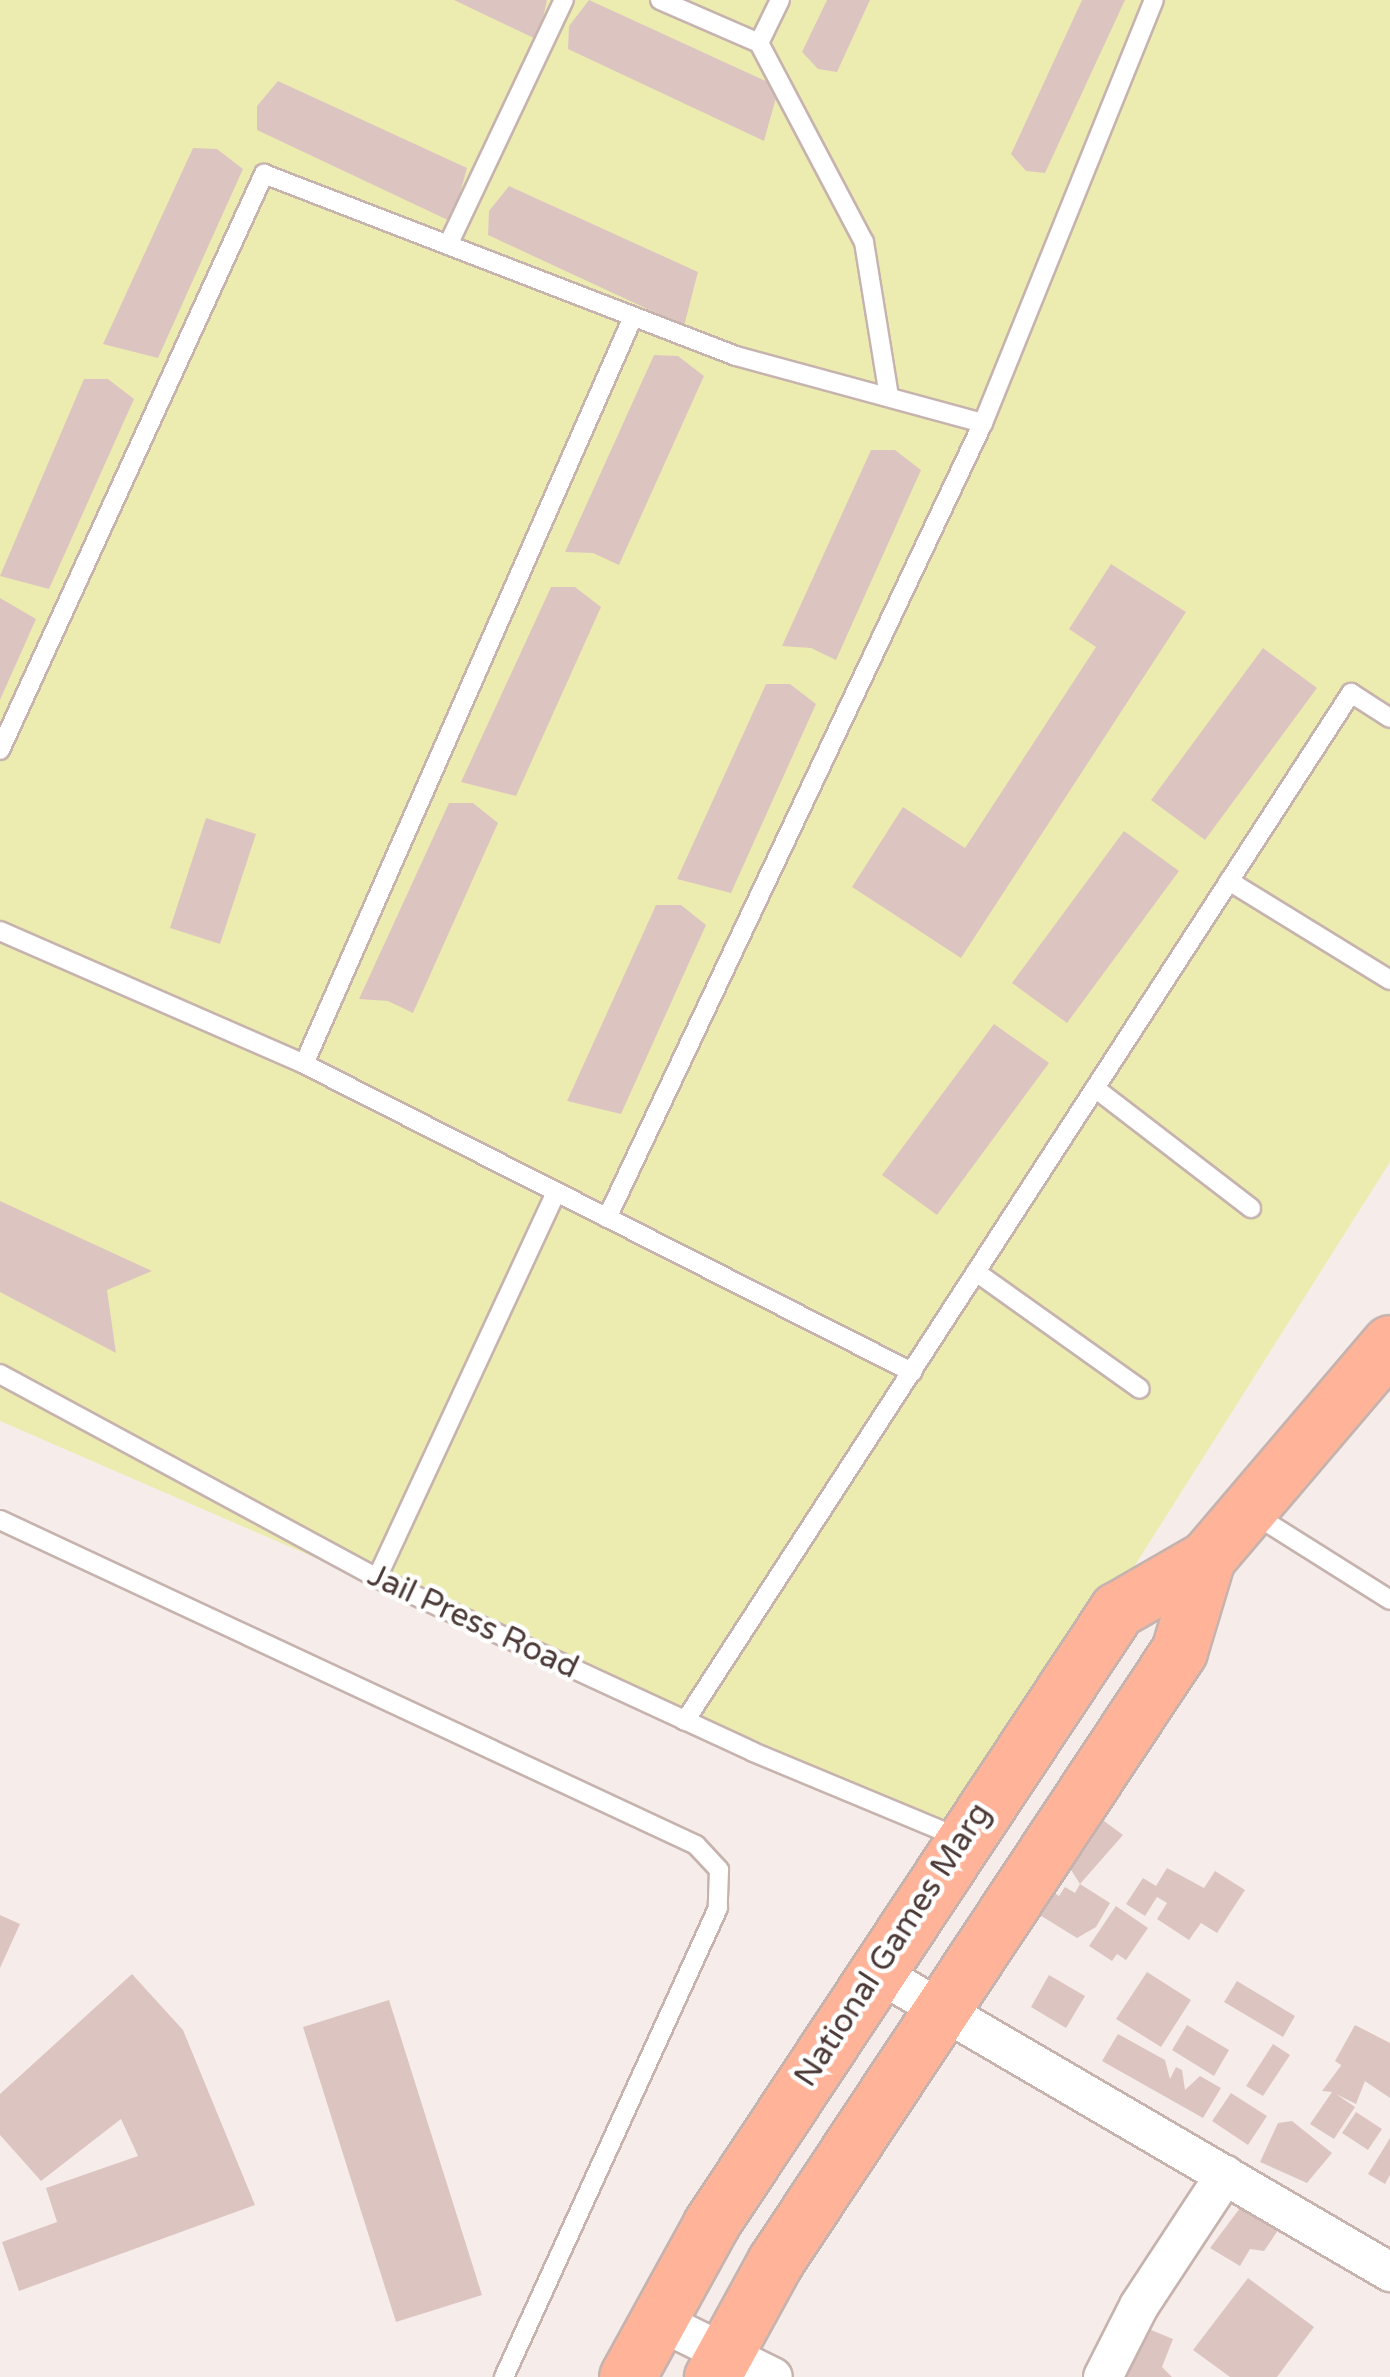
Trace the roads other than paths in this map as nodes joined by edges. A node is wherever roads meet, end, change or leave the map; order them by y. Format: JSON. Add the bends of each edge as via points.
{"nodes":[{"id":1,"x":564,"y":0,"type":"edge"},
{"id":2,"x":660,"y":0,"type":"edge"},
{"id":3,"x":780,"y":0,"type":"edge"},
{"id":4,"x":1154,"y":0,"type":"edge"},
{"id":5,"x":758,"y":43,"type":"junction"},
{"id":6,"x":448,"y":245,"type":"junction"},
{"id":7,"x":633,"y":316,"type":"junction"},
{"id":8,"x":889,"y":397,"type":"junction"},
{"id":9,"x":983,"y":422,"type":"junction"},
{"id":10,"x":1390,"y":718,"type":"edge"},
{"id":11,"x":0,"y":750,"type":"edge"},
{"id":12,"x":1229,"y":882,"type":"junction"},
{"id":13,"x":0,"y":931,"type":"edge"},
{"id":14,"x":1390,"y":980,"type":"edge"},
{"id":15,"x":304,"y":1064,"type":"junction"},
{"id":16,"x":1095,"y":1088,"type":"junction"},
{"id":17,"x":556,"y":1192,"type":"junction"},
{"id":18,"x":1251,"y":1208,"type":"dead end"},
{"id":19,"x":607,"y":1218,"type":"junction"},
{"id":20,"x":976,"y":1272,"type":"junction"},
{"id":21,"x":1390,"y":1343,"type":"edge"},
{"id":22,"x":912,"y":1372,"type":"junction"},
{"id":23,"x":0,"y":1374,"type":"edge"},
{"id":24,"x":1140,"y":1389,"type":"dead end"},
{"id":25,"x":1248,"y":1510,"type":"junction"},
{"id":26,"x":0,"y":1520,"type":"edge"},
{"id":27,"x":1207,"y":1558,"type":"junction"},
{"id":28,"x":377,"y":1578,"type":"junction"},
{"id":29,"x":1390,"y":1600,"type":"edge"},
{"id":30,"x":685,"y":1722,"type":"junction"},
{"id":31,"x":962,"y":1839,"type":"junction"},
{"id":32,"x":875,"y":1970,"type":"junction"},
{"id":33,"x":942,"y":2008,"type":"junction"},
{"id":34,"x":1225,"y":2175,"type":"junction"},
{"id":35,"x":1390,"y":2272,"type":"edge"},
{"id":36,"x":657,"y":2320,"type":"junction"},
{"id":37,"x":717,"y":2366,"type":"edge"},
{"id":38,"x":504,"y":2377,"type":"edge"},
{"id":39,"x":627,"y":2377,"type":"edge"},
{"id":40,"x":773,"y":2377,"type":"edge"},
{"id":41,"x":1104,"y":2377,"type":"edge"}],
"edges":[{"from":1,"to":6,"type":"lane"},
{"from":2,"to":5,"type":"lane"},
{"from":3,"to":5,"type":"lane"},
{"from":4,"to":9,"type":"lane"},
{"from":5,"to":8,"type":"lane","via":[[864,242]]},
{"from":6,"to":7,"type":"lane"},
{"from":6,"to":11,"type":"lane","via":[[264,174]]},
{"from":7,"to":8,"type":"lane","via":[[736,356]]},
{"from":7,"to":15,"type":"lane"},
{"from":8,"to":9,"type":"lane"},
{"from":9,"to":19,"type":"lane"},
{"from":10,"to":12,"type":"lane","via":[[1351,693]]},
{"from":12,"to":14,"type":"lane"},
{"from":12,"to":16,"type":"lane"},
{"from":13,"to":15,"type":"lane"},
{"from":15,"to":17,"type":"lane"},
{"from":16,"to":18,"type":"lane"},
{"from":16,"to":20,"type":"lane"},
{"from":17,"to":19,"type":"lane"},
{"from":17,"to":28,"type":"lane"},
{"from":19,"to":22,"type":"lane"},
{"from":20,"to":22,"type":"lane"},
{"from":20,"to":24,"type":"lane"},
{"from":21,"to":25,"type":"main road","name":"National Games Marg"},
{"from":22,"to":30,"type":"lane"},
{"from":23,"to":28,"type":"lane","name":"Jail Press Road"},
{"from":25,"to":27,"type":"main road","name":"National Games Marg"},
{"from":25,"to":29,"type":"lane"},
{"from":26,"to":38,"type":"lane","via":[[696,1844],[718,1870],[718,1908]]},
{"from":27,"to":31,"type":"main road","name":"National Games Marg","via":[[1117,1610]]},
{"from":27,"to":33,"type":"main road","name":"National Games Marg","via":[[1179,1652]]},
{"from":28,"to":30,"type":"lane","name":"Jail Press Road"},
{"from":30,"to":31,"type":"lane","name":"Jail Press Road"},
{"from":31,"to":32,"type":"main road","name":"National Games Marg"},
{"from":32,"to":33,"type":"street"},
{"from":32,"to":36,"type":"main road","name":"National Games Marg"},
{"from":33,"to":34,"type":"street"},
{"from":33,"to":37,"type":"main road","name":"National Games Marg","via":[[775,2262]]},
{"from":34,"to":35,"type":"street"},
{"from":34,"to":41,"type":"street","via":[[1139,2306]]},
{"from":36,"to":37,"type":"street"},
{"from":36,"to":39,"type":"main road","name":"National Games Marg"},
{"from":37,"to":40,"type":"street"}]}
